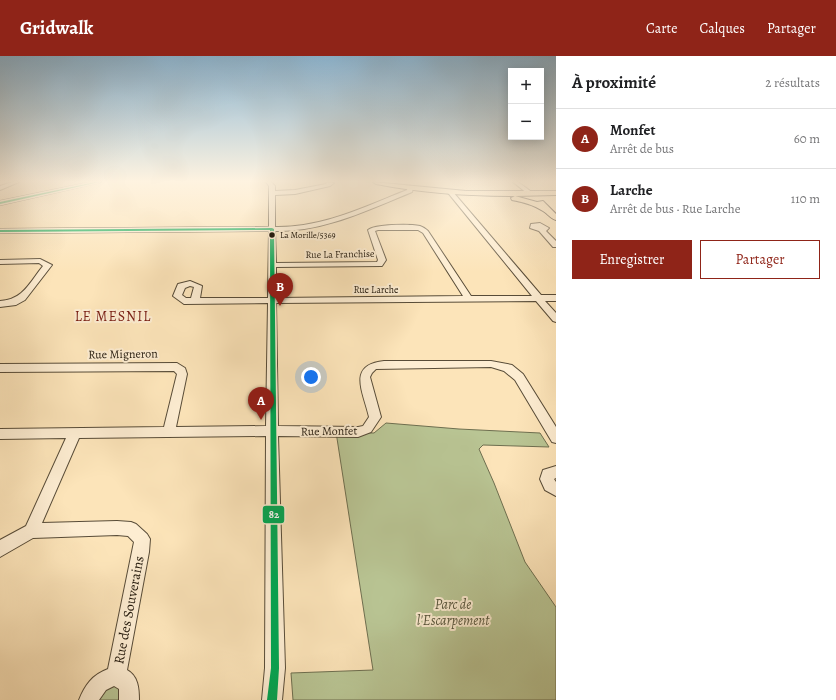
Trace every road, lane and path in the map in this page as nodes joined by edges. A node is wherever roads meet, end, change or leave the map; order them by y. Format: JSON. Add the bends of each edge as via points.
{"nodes":[{"id":1,"x":272,"y":212,"type":"edge"},
{"id":2,"x":355,"y":212,"type":"edge"},
{"id":3,"x":467,"y":212,"type":"edge"},
{"id":4,"x":272,"y":229,"type":"junction"},
{"id":5,"x":541,"y":230,"type":"dead end"},
{"id":6,"x":0,"y":231,"type":"edge"},
{"id":7,"x":556,"y":244,"type":"edge"},
{"id":8,"x":0,"y":262,"type":"edge"},
{"id":9,"x":272,"y":265,"type":"junction"},
{"id":10,"x":538,"y":298,"type":"junction"},
{"id":11,"x":556,"y":298,"type":"edge"},
{"id":12,"x":469,"y":299,"type":"junction"},
{"id":13,"x":195,"y":301,"type":"dead end"},
{"id":14,"x":273,"y":301,"type":"junction"},
{"id":15,"x":0,"y":304,"type":"edge"},
{"id":16,"x":556,"y":319,"type":"edge"},
{"id":17,"x":0,"y":368,"type":"edge"},
{"id":18,"x":272,"y":431,"type":"junction"},
{"id":19,"x":169,"y":433,"type":"junction"},
{"id":20,"x":0,"y":434,"type":"edge"},
{"id":21,"x":74,"y":434,"type":"junction"},
{"id":22,"x":556,"y":438,"type":"edge"},
{"id":23,"x":556,"y":472,"type":"edge"},
{"id":24,"x":556,"y":490,"type":"edge"},
{"id":25,"x":31,"y":531,"type":"junction"},
{"id":26,"x":0,"y":549,"type":"edge"},
{"id":27,"x":116,"y":676,"type":"junction"},
{"id":28,"x":89,"y":700,"type":"edge"},
{"id":29,"x":130,"y":700,"type":"edge"},
{"id":30,"x":272,"y":700,"type":"edge"}],
"edges":[{"from":1,"to":4,"type":"street"},
{"from":2,"to":4,"type":"street","via":[[306,228],[284,231]]},
{"from":3,"to":10,"type":"street"},
{"from":4,"to":6,"type":"street"},
{"from":4,"to":9,"type":"street"},
{"from":5,"to":7,"type":"street"},
{"from":8,"to":15,"type":"street","via":[[40,262],[48,265],[22,298],[13,303]]},
{"from":9,"to":12,"type":"street","name":"Rue La Franchise","via":[[379,264],[382,260],[371,230],[420,228],[426,232]]},
{"from":9,"to":14,"type":"street"},
{"from":10,"to":11,"type":"street","name":"Rue Larche"},
{"from":10,"to":12,"type":"street","name":"Rue Larche"},
{"from":10,"to":16,"type":"street"},
{"from":12,"to":14,"type":"street","name":"Rue Larche"},
{"from":13,"to":14,"type":"street","name":"Rue Larche"},
{"from":14,"to":18,"type":"street"},
{"from":17,"to":19,"type":"street","name":"Rue Migneron","via":[[177,367],[182,374]]},
{"from":18,"to":19,"type":"street","name":"Rue Monfet"},
{"from":18,"to":22,"type":"street","name":"Rue Monfet","via":[[358,432],[367,429],[375,418],[365,377],[366,371],[375,366],[491,364],[508,368],[519,377]]},
{"from":18,"to":30,"type":"street","via":[[275,668]]},
{"from":19,"to":21,"type":"street","name":"Rue Monfet"},
{"from":20,"to":21,"type":"street","name":"Rue Monfet"},
{"from":21,"to":25,"type":"street"},
{"from":23,"to":24,"type":"street","via":[[548,474],[546,479]]},
{"from":25,"to":26,"type":"street"},
{"from":25,"to":27,"type":"street","name":"Rue des Souverains","via":[[131,529],[142,539]]},
{"from":27,"to":28,"type":"street","name":"Rue des Souverains","via":[[99,682]]},
{"from":27,"to":29,"type":"street","name":"Rue des Souverains","via":[[127,682]]}]}
